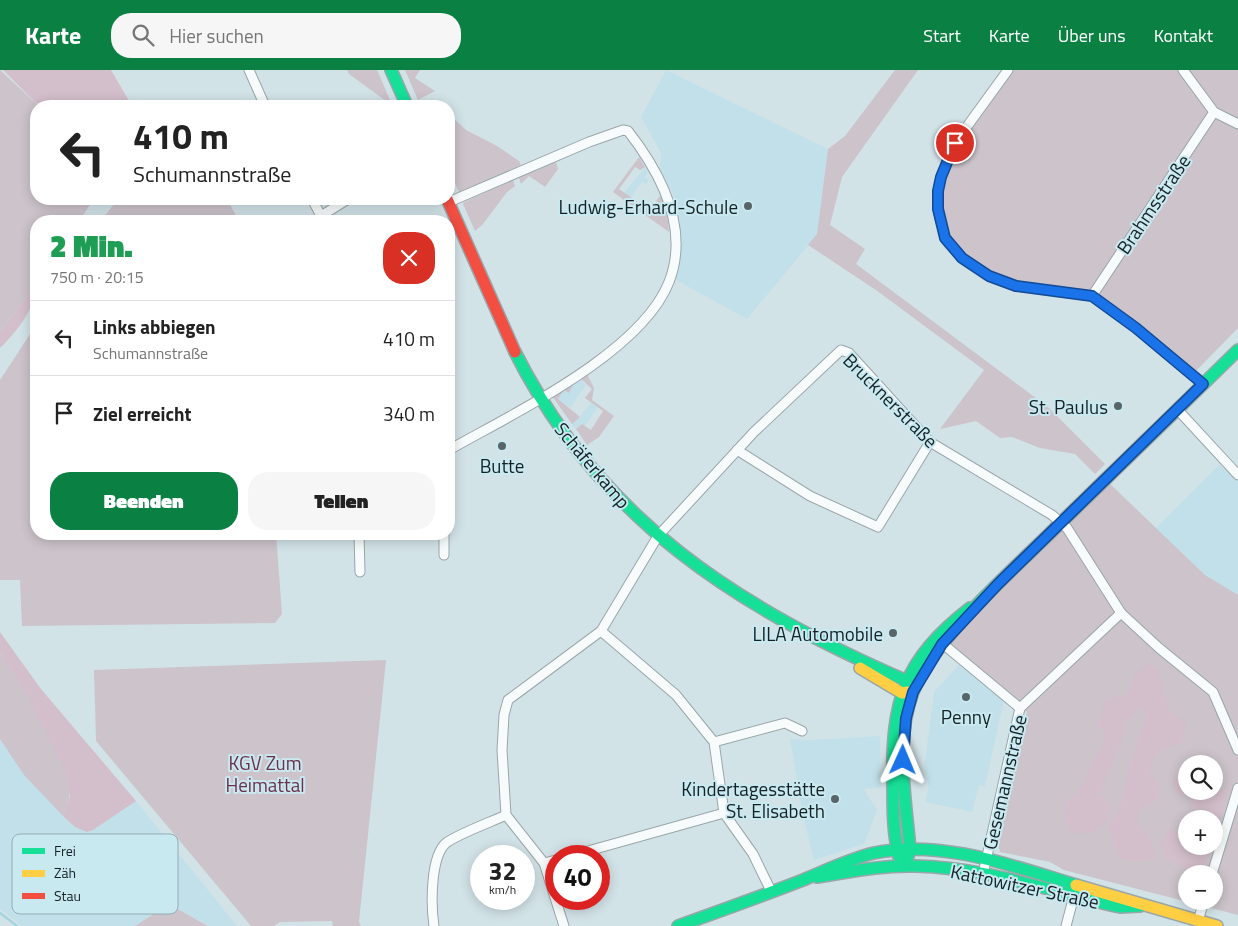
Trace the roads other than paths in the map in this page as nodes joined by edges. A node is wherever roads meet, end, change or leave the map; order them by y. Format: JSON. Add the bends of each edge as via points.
{"nodes":[{"id":1,"x":249,"y":70,"type":"edge"},
{"id":2,"x":391,"y":70,"type":"edge"},
{"id":3,"x":1008,"y":70,"type":"edge"},
{"id":4,"x":1182,"y":70,"type":"edge"},
{"id":5,"x":262,"y":100,"type":"edge"},
{"id":6,"x":404,"y":100,"type":"edge"},
{"id":7,"x":1214,"y":112,"type":"junction"},
{"id":8,"x":1238,"y":124,"type":"edge"},
{"id":9,"x":455,"y":198,"type":"edge"},
{"id":10,"x":340,"y":205,"type":"edge"},
{"id":11,"x":327,"y":215,"type":"edge"},
{"id":12,"x":455,"y":217,"type":"edge"},
{"id":13,"x":1092,"y":296,"type":"junction"},
{"id":14,"x":1238,"y":350,"type":"edge"},
{"id":15,"x":1203,"y":384,"type":"junction"},
{"id":16,"x":540,"y":398,"type":"junction"},
{"id":17,"x":1177,"y":409,"type":"junction"},
{"id":18,"x":930,"y":442,"type":"junction"},
{"id":19,"x":455,"y":447,"type":"edge"},
{"id":20,"x":736,"y":450,"type":"junction"},
{"id":21,"x":1238,"y":475,"type":"edge"},
{"id":22,"x":1062,"y":524,"type":"junction"},
{"id":23,"x":658,"y":536,"type":"junction"},
{"id":24,"x":359,"y":540,"type":"edge"},
{"id":25,"x":444,"y":540,"type":"edge"},
{"id":26,"x":444,"y":555,"type":"dead end"},
{"id":27,"x":360,"y":572,"type":"dead end"},
{"id":28,"x":981,"y":602,"type":"junction"},
{"id":29,"x":1121,"y":613,"type":"junction"},
{"id":30,"x":601,"y":631,"type":"junction"},
{"id":31,"x":944,"y":645,"type":"junction"},
{"id":32,"x":833,"y":650,"type":"junction"},
{"id":33,"x":907,"y":681,"type":"junction"},
{"id":34,"x":907,"y":692,"type":"junction"},
{"id":35,"x":1020,"y":708,"type":"junction"},
{"id":36,"x":802,"y":731,"type":"dead end"},
{"id":37,"x":714,"y":742,"type":"junction"},
{"id":38,"x":1238,"y":750,"type":"edge"},
{"id":39,"x":1238,"y":788,"type":"edge"},
{"id":40,"x":724,"y":813,"type":"junction"},
{"id":41,"x":506,"y":815,"type":"junction"},
{"id":42,"x":609,"y":845,"type":"edge"},
{"id":43,"x":910,"y":850,"type":"junction"},
{"id":44,"x":897,"y":851,"type":"junction"},
{"id":45,"x":987,"y":859,"type":"junction"},
{"id":46,"x":544,"y":864,"type":"joint"},
{"id":47,"x":1215,"y":865,"type":"edge"},
{"id":48,"x":905,"y":866,"type":"junction"},
{"id":49,"x":983,"y":874,"type":"junction"},
{"id":50,"x":805,"y":879,"type":"junction"},
{"id":51,"x":1077,"y":884,"type":"junction"},
{"id":52,"x":771,"y":891,"type":"junction"},
{"id":53,"x":1074,"y":897,"type":"junction"},
{"id":54,"x":1145,"y":906,"type":"junction"},
{"id":55,"x":1201,"y":910,"type":"edge"},
{"id":56,"x":1198,"y":921,"type":"junction"},
{"id":57,"x":434,"y":926,"type":"edge"},
{"id":58,"x":564,"y":926,"type":"edge"},
{"id":59,"x":678,"y":926,"type":"edge"},
{"id":60,"x":1066,"y":926,"type":"edge"},
{"id":61,"x":1217,"y":926,"type":"edge"}],
"edges":[{"from":1,"to":5,"type":"street"},
{"from":2,"to":6,"type":"street"},
{"from":3,"to":13,"type":"street","via":[[955,143],[941,177],[938,209],[943,232],[962,258],[989,276],[1016,286]]},
{"from":4,"to":7,"type":"street"},
{"from":7,"to":8,"type":"street"},
{"from":7,"to":13,"type":"street","name":"Brahmsstraße"},
{"from":9,"to":16,"type":"street","via":[[623,130],[628,130],[638,144],[668,196],[674,220],[675,248],[669,281],[648,317],[614,348]]},
{"from":10,"to":11,"type":"street"},
{"from":12,"to":16,"type":"street","name":"Schäferkamp"},
{"from":13,"to":15,"type":"street"},
{"from":14,"to":15,"type":"street"},
{"from":15,"to":17,"type":"street"},
{"from":16,"to":19,"type":"street"},
{"from":16,"to":23,"type":"street","name":"Schäferkamp","via":[[608,486]]},
{"from":17,"to":21,"type":"street"},
{"from":17,"to":22,"type":"street"},
{"from":18,"to":20,"type":"street","via":[[878,527],[810,496]]},
{"from":18,"to":20,"type":"street","name":"Brucknerstraße","via":[[849,353],[841,350]]},
{"from":18,"to":22,"type":"street","name":"Brucknerstraße"},
{"from":20,"to":23,"type":"street","name":"Brucknerstraße"},
{"from":22,"to":28,"type":"street"},
{"from":22,"to":29,"type":"street","name":"Brucknerstraße"},
{"from":23,"to":30,"type":"street","name":"Brucknerstraße"},
{"from":23,"to":32,"type":"street","name":"Schäferkamp","via":[[715,582]]},
{"from":24,"to":27,"type":"street"},
{"from":25,"to":26,"type":"street"},
{"from":28,"to":31,"type":"street"},
{"from":28,"to":33,"type":"street","via":[[952,620],[935,636]]},
{"from":29,"to":35,"type":"street","name":"Gesemannstraße"},
{"from":29,"to":38,"type":"street","name":"Brucknerstraße","via":[[1213,692]]},
{"from":30,"to":37,"type":"street","via":[[676,695]]},
{"from":30,"to":41,"type":"street","via":[[508,700],[502,742]]},
{"from":31,"to":34,"type":"street"},
{"from":31,"to":35,"type":"street"},
{"from":32,"to":33,"type":"street","name":"Schäferkamp"},
{"from":32,"to":34,"type":"street","name":"Schäferkamp"},
{"from":33,"to":34,"type":"street"},
{"from":34,"to":43,"type":"street","via":[[903,751]]},
{"from":34,"to":44,"type":"street","via":[[895,714],[892,742]]},
{"from":35,"to":45,"type":"street","name":"Gesemannstraße"},
{"from":36,"to":37,"type":"street","via":[[785,723]]},
{"from":37,"to":40,"type":"street"},
{"from":39,"to":47,"type":"street"},
{"from":40,"to":42,"type":"street"},
{"from":40,"to":52,"type":"street","via":[[754,854]]},
{"from":41,"to":46,"type":"street"},
{"from":41,"to":57,"type":"street","via":[[447,843],[439,852],[432,899]]},
{"from":43,"to":44,"type":"street","name":"Kattowitzer Straße"},
{"from":43,"to":45,"type":"street","name":"Kattowitzer Straße"},
{"from":43,"to":48,"type":"street"},
{"from":44,"to":48,"type":"street"},
{"from":44,"to":50,"type":"street","name":"Kattowitzer Straße","via":[[832,866]]},
{"from":45,"to":49,"type":"street","name":"Gesemannstraße"},
{"from":45,"to":51,"type":"street","name":"Kattowitzer Straße"},
{"from":46,"to":58,"type":"street"},
{"from":48,"to":49,"type":"street","name":"Kattowitzer Straße","via":[[930,866]]},
{"from":48,"to":50,"type":"street","name":"Kattowitzer Straße"},
{"from":49,"to":53,"type":"street","name":"Kattowitzer Straße"},
{"from":50,"to":52,"type":"street"},
{"from":51,"to":53,"type":"street"},
{"from":51,"to":54,"type":"street","name":"Kattowitzer Straße"},
{"from":52,"to":59,"type":"street"},
{"from":53,"to":54,"type":"street","name":"Kattowitzer Straße","via":[[1120,907]]},
{"from":53,"to":60,"type":"street"},
{"from":54,"to":56,"type":"street","name":"Kattowitzer Straße"},
{"from":55,"to":56,"type":"street"},
{"from":56,"to":61,"type":"street","name":"Kattowitzer Straße"}]}
